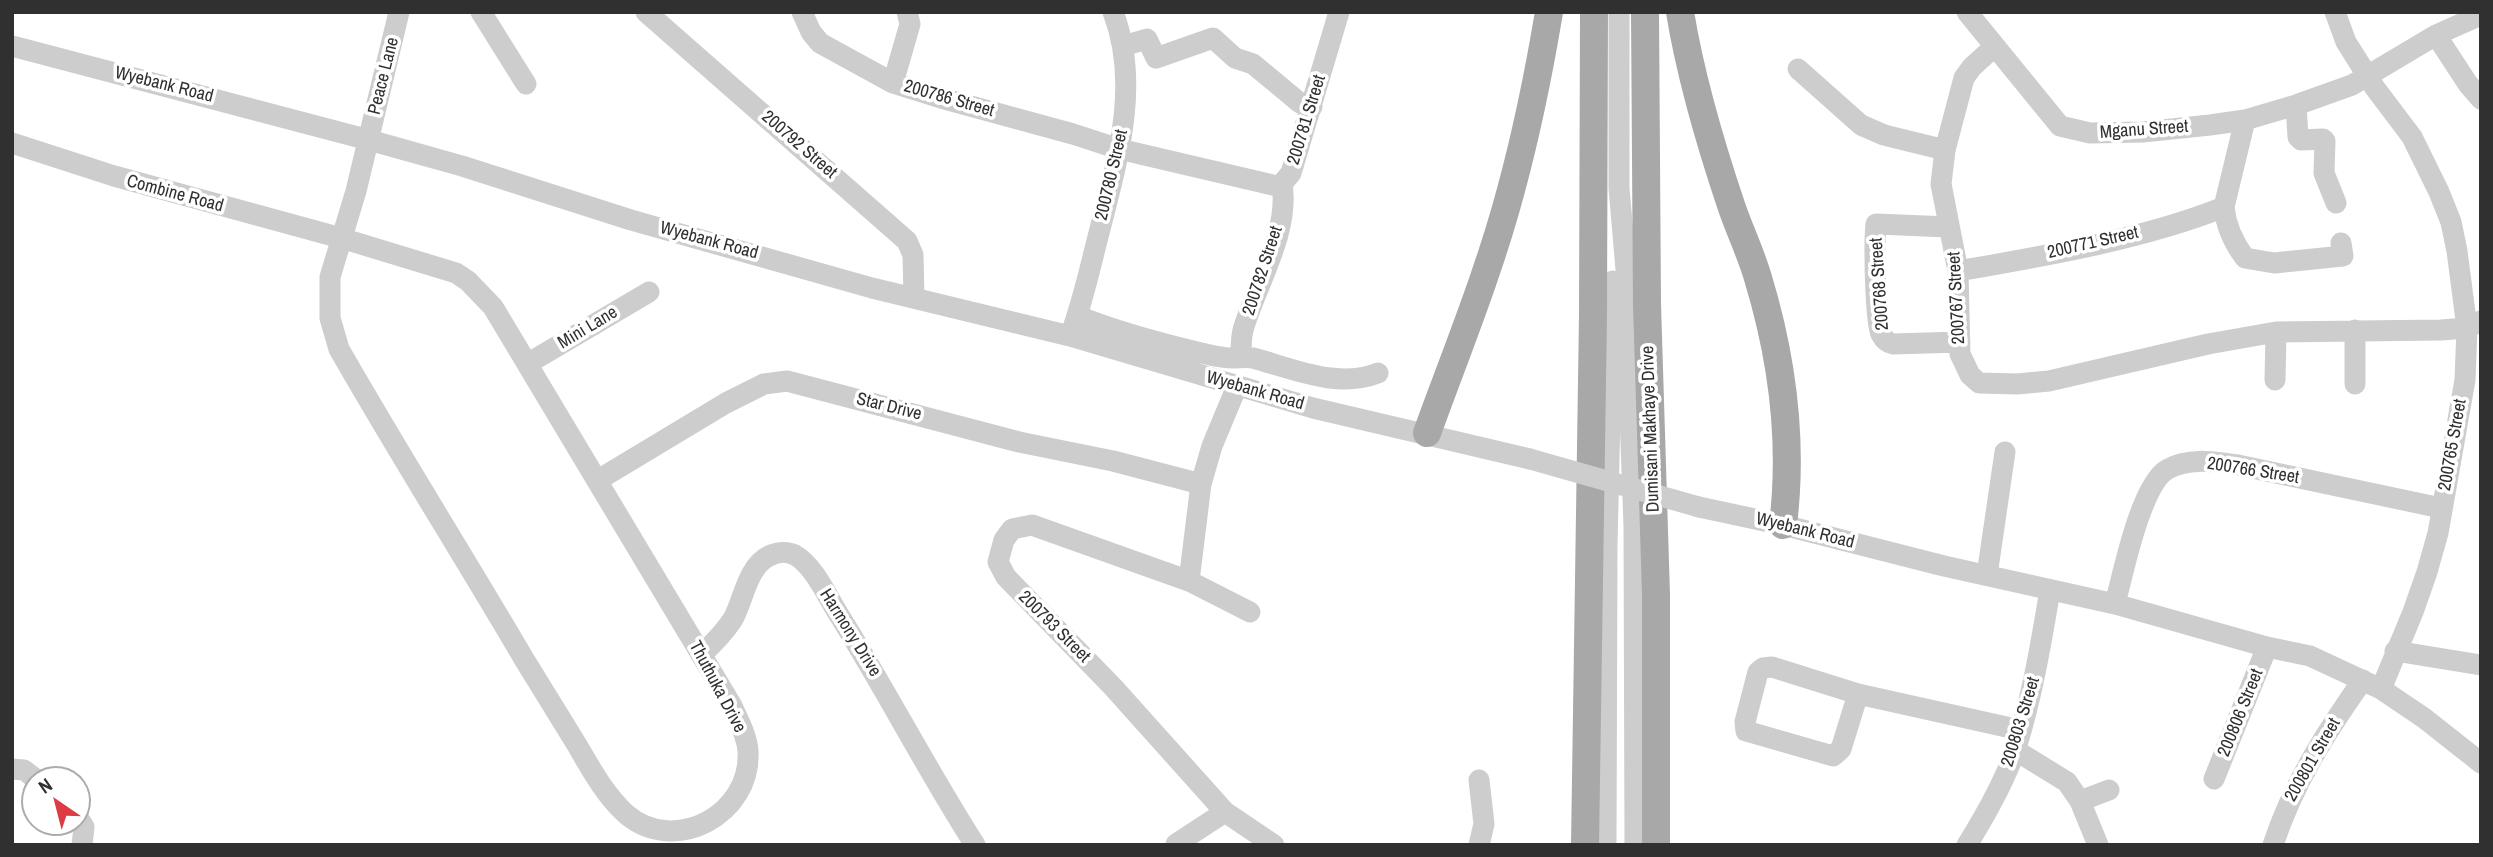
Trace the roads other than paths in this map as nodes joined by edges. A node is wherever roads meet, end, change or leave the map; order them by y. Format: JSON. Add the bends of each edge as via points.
{"nodes":[{"id":1,"x":399,"y":12,"type":"edge"},
{"id":2,"x":481,"y":12,"type":"edge"},
{"id":3,"x":646,"y":12,"type":"edge"},
{"id":4,"x":803,"y":12,"type":"edge"},
{"id":5,"x":907,"y":12,"type":"edge"},
{"id":6,"x":1113,"y":12,"type":"edge"},
{"id":7,"x":1339,"y":12,"type":"edge"},
{"id":8,"x":1549,"y":12,"type":"edge"},
{"id":9,"x":1594,"y":12,"type":"edge"},
{"id":10,"x":1619,"y":12,"type":"edge"},
{"id":11,"x":1645,"y":12,"type":"edge"},
{"id":12,"x":1680,"y":12,"type":"edge"},
{"id":13,"x":1967,"y":12,"type":"edge"},
{"id":14,"x":2334,"y":12,"type":"edge"},
{"id":15,"x":2481,"y":15,"type":"edge"},
{"id":16,"x":2454,"y":19,"type":"edge"},
{"id":17,"x":2436,"y":34,"type":"junction"},
{"id":18,"x":12,"y":46,"type":"edge"},
{"id":19,"x":1123,"y":46,"type":"junction"},
{"id":20,"x":1994,"y":47,"type":"junction"},
{"id":21,"x":1798,"y":69,"type":"dead end"},
{"id":22,"x":2367,"y":76,"type":"junction"},
{"id":23,"x":893,"y":83,"type":"junction"},
{"id":24,"x":526,"y":84,"type":"dead end"},
{"id":25,"x":2481,"y":99,"type":"edge"},
{"id":26,"x":2296,"y":105,"type":"junction"},
{"id":27,"x":1312,"y":107,"type":"junction"},
{"id":28,"x":2245,"y":120,"type":"junction"},
{"id":29,"x":369,"y":139,"type":"junction"},
{"id":30,"x":12,"y":142,"type":"edge"},
{"id":31,"x":1119,"y":149,"type":"junction"},
{"id":32,"x":1945,"y":150,"type":"junction"},
{"id":33,"x":1282,"y":184,"type":"junction"},
{"id":34,"x":1619,"y":188,"type":"junction"},
{"id":35,"x":2336,"y":203,"type":"dead end"},
{"id":36,"x":2224,"y":207,"type":"junction"},
{"id":37,"x":1949,"y":227,"type":"junction"},
{"id":38,"x":341,"y":238,"type":"junction"},
{"id":39,"x":2341,"y":243,"type":"dead end"},
{"id":40,"x":1958,"y":271,"type":"junction"},
{"id":41,"x":649,"y":292,"type":"dead end"},
{"id":42,"x":914,"y":298,"type":"junction"},
{"id":43,"x":2474,"y":324,"type":"edge"},
{"id":44,"x":1074,"y":326,"type":"junction"},
{"id":45,"x":2355,"y":330,"type":"junction"},
{"id":46,"x":2276,"y":332,"type":"junction"},
{"id":47,"x":1960,"y":342,"type":"junction"},
{"id":48,"x":1241,"y":357,"type":"junction"},
{"id":49,"x":527,"y":364,"type":"junction"},
{"id":50,"x":1378,"y":373,"type":"dead end"},
{"id":51,"x":2275,"y":380,"type":"dead end"},
{"id":52,"x":2355,"y":384,"type":"dead end"},
{"id":53,"x":1237,"y":386,"type":"junction"},
{"id":54,"x":1427,"y":433,"type":"junction"},
{"id":55,"x":2005,"y":452,"type":"dead end"},
{"id":56,"x":598,"y":480,"type":"junction"},
{"id":57,"x":1201,"y":484,"type":"junction"},
{"id":58,"x":2441,"y":508,"type":"junction"},
{"id":59,"x":1783,"y":525,"type":"junction"},
{"id":60,"x":1987,"y":575,"type":"junction"},
{"id":61,"x":1189,"y":581,"type":"junction"},
{"id":62,"x":2050,"y":590,"type":"junction"},
{"id":63,"x":2115,"y":604,"type":"junction"},
{"id":64,"x":1250,"y":612,"type":"dead end"},
{"id":65,"x":2267,"y":646,"type":"junction"},
{"id":66,"x":2395,"y":651,"type":"junction"},
{"id":67,"x":701,"y":655,"type":"junction"},
{"id":68,"x":2481,"y":665,"type":"edge"},
{"id":69,"x":2372,"y":685,"type":"junction"},
{"id":70,"x":1858,"y":694,"type":"junction"},
{"id":71,"x":2018,"y":740,"type":"junction"},
{"id":72,"x":2481,"y":763,"type":"edge"},
{"id":73,"x":2214,"y":779,"type":"dead end"},
{"id":74,"x":1479,"y":780,"type":"dead end"},
{"id":75,"x":2109,"y":790,"type":"dead end"},
{"id":76,"x":2080,"y":801,"type":"junction"},
{"id":77,"x":1225,"y":812,"type":"junction"},
{"id":78,"x":1176,"y":844,"type":"edge"},
{"id":79,"x":975,"y":845,"type":"edge"},
{"id":80,"x":1274,"y":845,"type":"edge"},
{"id":81,"x":1479,"y":845,"type":"edge"},
{"id":82,"x":1585,"y":845,"type":"edge"},
{"id":83,"x":1606,"y":845,"type":"edge"},
{"id":84,"x":1635,"y":845,"type":"edge"},
{"id":85,"x":1656,"y":845,"type":"edge"},
{"id":86,"x":1967,"y":845,"type":"edge"},
{"id":87,"x":2098,"y":845,"type":"edge"},
{"id":88,"x":2273,"y":845,"type":"edge"}],
"edges":[{"from":1,"to":29,"type":"street","name":"Peace Lane"},
{"from":2,"to":24,"type":"street"},
{"from":3,"to":42,"type":"street","name":"200792 Street","via":[[907,241],[913,254]]},
{"from":4,"to":23,"type":"street","name":"200786 Street","via":[[820,43]]},
{"from":5,"to":23,"type":"street","via":[[910,24]]},
{"from":6,"to":19,"type":"street","name":"200780 Street"},
{"from":7,"to":27,"type":"street","name":"200781 Street"},
{"from":8,"to":54,"type":"main road","via":[[1538,84],[1511,191]]},
{"from":9,"to":82,"type":"main road"},
{"from":10,"to":34,"type":"street"},
{"from":11,"to":85,"type":"main road","name":"Dumisani Makhaye Drive"},
{"from":12,"to":59,"type":"main road","via":[[1701,111],[1758,277],[1775,348],[1787,433]]},
{"from":13,"to":20,"type":"street","name":"Mganu Street"},
{"from":14,"to":22,"type":"street","name":"200765 Street"},
{"from":15,"to":16,"type":"street","name":"Mganu Street"},
{"from":16,"to":17,"type":"street","name":"Mganu Street"},
{"from":17,"to":22,"type":"street","name":"Mganu Street"},
{"from":17,"to":25,"type":"street"},
{"from":18,"to":29,"type":"street","name":"Wyebank Road"},
{"from":19,"to":27,"type":"street","via":[[1147,39],[1156,58],[1213,38],[1235,58],[1254,64],[1300,103]]},
{"from":19,"to":31,"type":"street","name":"200780 Street","via":[[1125,110]]},
{"from":20,"to":28,"type":"street","name":"Mganu Street","via":[[2051,117],[2068,129],[2143,132]]},
{"from":20,"to":32,"type":"street","name":"200767 Street","via":[[1964,78]]},
{"from":21,"to":32,"type":"street","via":[[1861,125]]},
{"from":22,"to":26,"type":"street","name":"Mganu Street"},
{"from":22,"to":43,"type":"street","name":"200765 Street","via":[[2412,137],[2443,202]]},
{"from":23,"to":31,"type":"street","name":"200786 Street"},
{"from":26,"to":28,"type":"street","name":"Mganu Street"},
{"from":26,"to":35,"type":"street","via":[[2298,137],[2325,141],[2324,173]]},
{"from":27,"to":33,"type":"street","name":"200781 Street","via":[[1291,173]]},
{"from":28,"to":36,"type":"street"},
{"from":29,"to":38,"type":"street","name":"Thuthuka Drive"},
{"from":29,"to":42,"type":"street","name":"Wyebank Road","via":[[631,220]]},
{"from":30,"to":38,"type":"street","name":"Combine Road","via":[[114,176]]},
{"from":31,"to":33,"type":"street","name":"200781 Street","via":[[1269,186]]},
{"from":31,"to":44,"type":"street","name":"200780 Street"},
{"from":32,"to":37,"type":"street","name":"200767 Street","via":[[1941,184]]},
{"from":33,"to":48,"type":"street","name":"200782 Street","via":[[1279,223],[1262,284],[1242,331]]},
{"from":34,"to":83,"type":"street","via":[[1607,546]]},
{"from":34,"to":84,"type":"street","via":[[1627,281],[1634,526]]},
{"from":36,"to":39,"type":"street","via":[[2225,221],[2245,258],[2274,263],[2343,256]]},
{"from":36,"to":40,"type":"street","name":"200771 Street","via":[[2188,222]]},
{"from":37,"to":40,"type":"street","name":"200767 Street"},
{"from":37,"to":47,"type":"street","name":"200768 Street","via":[[1876,225],[1876,282],[1881,333],[1887,342]]},
{"from":38,"to":49,"type":"street","name":"Thuthuka Drive","via":[[456,273],[468,281],[493,307]]},
{"from":38,"to":67,"type":"street","name":"Thuthuka Drive","via":[[330,277],[329,302],[339,349],[587,762],[613,802],[640,824],[675,831],[696,828],[717,818],[733,803],[743,784],[748,750],[744,732]]},
{"from":40,"to":47,"type":"street","name":"200767 Street"},
{"from":41,"to":49,"type":"street","name":"Mini Lane"},
{"from":42,"to":44,"type":"street","name":"Wyebank Road"},
{"from":43,"to":45,"type":"street","name":"200767 Street"},
{"from":43,"to":58,"type":"street","name":"200765 Street"},
{"from":44,"to":48,"type":"street"},
{"from":44,"to":53,"type":"street","name":"Wyebank Road"},
{"from":45,"to":46,"type":"street","name":"200767 Street"},
{"from":45,"to":52,"type":"street"},
{"from":46,"to":47,"type":"street","name":"200767 Street","via":[[2017,384],[1979,383],[1966,369]]},
{"from":46,"to":51,"type":"street"},
{"from":48,"to":50,"type":"street","via":[[1346,380]]},
{"from":49,"to":56,"type":"street","name":"Thuthuka Drive"},
{"from":53,"to":54,"type":"street","name":"Wyebank Road"},
{"from":53,"to":57,"type":"street"},
{"from":54,"to":59,"type":"street","name":"Wyebank Road","bridge":true,"via":[[1699,507]]},
{"from":55,"to":60,"type":"street"},
{"from":56,"to":57,"type":"street","name":"Star Drive","via":[[726,403],[764,384],[787,381]]},
{"from":56,"to":67,"type":"street","name":"Thuthuka Drive"},
{"from":57,"to":61,"type":"street"},
{"from":58,"to":63,"type":"street","name":"200766 Street","via":[[2238,465],[2185,463],[2160,474],[2152,485]]},
{"from":58,"to":66,"type":"street","name":"200765 Street","via":[[2427,572]]},
{"from":59,"to":60,"type":"street","name":"Wyebank Road"},
{"from":60,"to":62,"type":"street","name":"Wyebank Road"},
{"from":61,"to":64,"type":"street","name":"200793 Street"},
{"from":61,"to":77,"type":"street","name":"200793 Street","via":[[1032,525],[1007,534],[998,562],[1016,589],[1113,687]]},
{"from":62,"to":63,"type":"street","name":"Wyebank Road"},
{"from":62,"to":71,"type":"street","name":"200803 Street"},
{"from":63,"to":65,"type":"street","name":"Wyebank Road"},
{"from":65,"to":69,"type":"street","name":"Wyebank Road","via":[[2310,656]]},
{"from":65,"to":73,"type":"street","name":"200806 Street"},
{"from":66,"to":68,"type":"street"},
{"from":66,"to":69,"type":"street","name":"200765 Street"},
{"from":67,"to":79,"type":"street","name":"Harmony Drive","via":[[733,620],[760,562],[770,555],[793,554],[813,573]]},
{"from":69,"to":72,"type":"street","name":"Wyebank Road"},
{"from":69,"to":88,"type":"street","name":"200801 Street","via":[[2311,758]]},
{"from":70,"to":70,"type":"street","via":[[1841,749],[1833,756],[1746,731],[1758,672],[1763,668]]},
{"from":70,"to":71,"type":"street"},
{"from":71,"to":76,"type":"street","via":[[2067,782]]},
{"from":71,"to":86,"type":"street","name":"200803 Street"},
{"from":74,"to":81,"type":"street","via":[[1484,824]]},
{"from":75,"to":76,"type":"street"},
{"from":76,"to":87,"type":"street"},
{"from":77,"to":78,"type":"street"},
{"from":77,"to":80,"type":"street","name":"200793 Street"}]}
